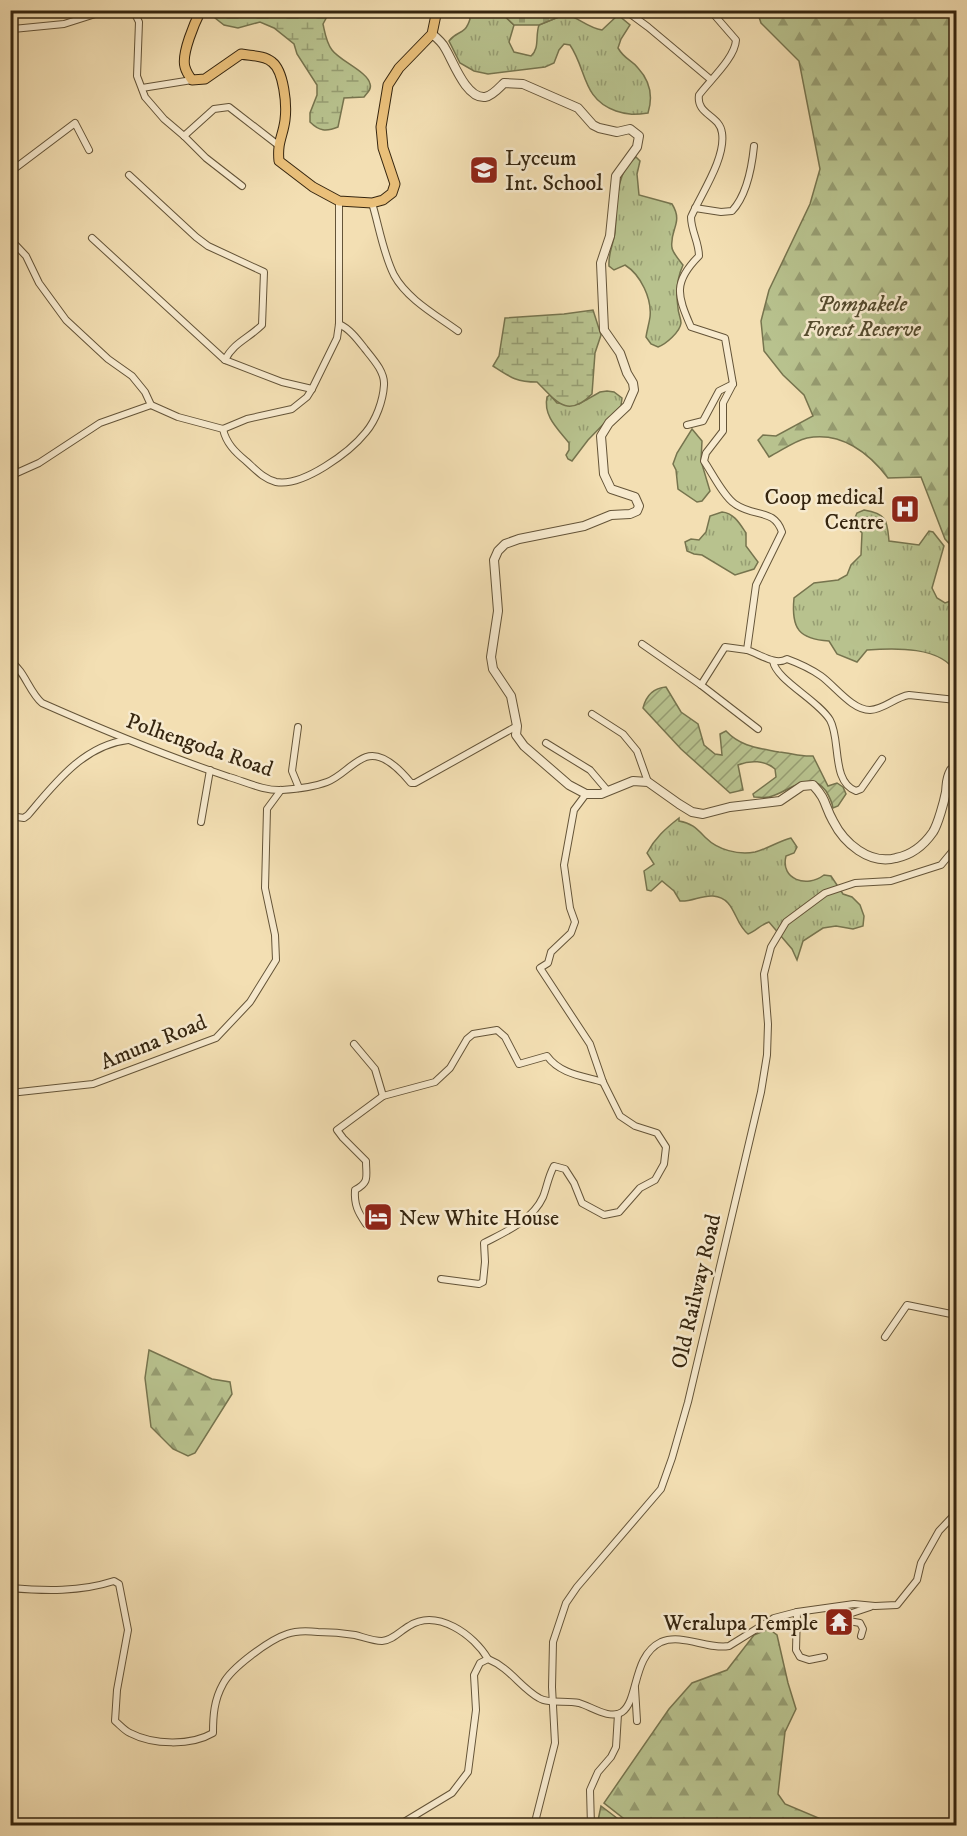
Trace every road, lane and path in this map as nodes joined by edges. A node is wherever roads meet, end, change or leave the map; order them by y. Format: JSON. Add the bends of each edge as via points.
{"nodes":[{"id":1,"x":108,"y":10,"type":"edge"},
{"id":2,"x":130,"y":10,"type":"edge"},
{"id":3,"x":201,"y":10,"type":"edge"},
{"id":4,"x":437,"y":10,"type":"edge"},
{"id":5,"x":625,"y":10,"type":"edge"},
{"id":6,"x":710,"y":10,"type":"edge"},
{"id":7,"x":10,"y":31,"type":"edge"},
{"id":8,"x":432,"y":34,"type":"junction"},
{"id":9,"x":192,"y":80,"type":"junction"},
{"id":10,"x":710,"y":80,"type":"junction"},
{"id":11,"x":142,"y":88,"type":"junction"},
{"id":12,"x":184,"y":136,"type":"junction"},
{"id":13,"x":278,"y":145,"type":"junction"},
{"id":14,"x":754,"y":146,"type":"dead end"},
{"id":15,"x":89,"y":150,"type":"dead end"},
{"id":16,"x":10,"y":172,"type":"edge"},
{"id":17,"x":129,"y":175,"type":"dead end"},
{"id":18,"x":242,"y":186,"type":"dead end"},
{"id":19,"x":339,"y":201,"type":"junction"},
{"id":20,"x":372,"y":203,"type":"junction"},
{"id":21,"x":695,"y":208,"type":"junction"},
{"id":22,"x":92,"y":238,"type":"dead end"},
{"id":23,"x":10,"y":239,"type":"edge"},
{"id":24,"x":339,"y":324,"type":"junction"},
{"id":25,"x":458,"y":331,"type":"dead end"},
{"id":26,"x":225,"y":360,"type":"junction"},
{"id":27,"x":11,"y":370,"type":"edge"},
{"id":28,"x":733,"y":384,"type":"junction"},
{"id":29,"x":312,"y":389,"type":"junction"},
{"id":30,"x":151,"y":405,"type":"junction"},
{"id":31,"x":687,"y":424,"type":"dead end"},
{"id":32,"x":223,"y":429,"type":"junction"},
{"id":33,"x":13,"y":474,"type":"edge"},
{"id":34,"x":642,"y":644,"type":"dead end"},
{"id":35,"x":747,"y":650,"type":"junction"},
{"id":36,"x":10,"y":661,"type":"edge"},
{"id":37,"x":773,"y":661,"type":"junction"},
{"id":38,"x":701,"y":685,"type":"junction"},
{"id":39,"x":957,"y":700,"type":"edge"},
{"id":40,"x":591,"y":714,"type":"dead end"},
{"id":41,"x":517,"y":726,"type":"junction"},
{"id":42,"x":298,"y":728,"type":"dead end"},
{"id":43,"x":759,"y":729,"type":"dead end"},
{"id":44,"x":131,"y":740,"type":"junction"},
{"id":45,"x":546,"y":743,"type":"dead end"},
{"id":46,"x":882,"y":759,"type":"dead end"},
{"id":47,"x":957,"y":769,"type":"edge"},
{"id":48,"x":210,"y":770,"type":"junction"},
{"id":49,"x":648,"y":782,"type":"junction"},
{"id":50,"x":299,"y":788,"type":"junction"},
{"id":51,"x":281,"y":790,"type":"junction"},
{"id":52,"x":607,"y":790,"type":"junction"},
{"id":53,"x":586,"y":794,"type":"junction"},
{"id":54,"x":10,"y":816,"type":"edge"},
{"id":55,"x":201,"y":822,"type":"dead end"},
{"id":56,"x":957,"y":847,"type":"edge"},
{"id":57,"x":354,"y":1044,"type":"dead end"},
{"id":58,"x":603,"y":1082,"type":"junction"},
{"id":59,"x":10,"y":1093,"type":"edge"},
{"id":60,"x":383,"y":1096,"type":"junction"},
{"id":61,"x":366,"y":1224,"type":"dead end"},
{"id":62,"x":441,"y":1279,"type":"dead end"},
{"id":63,"x":957,"y":1315,"type":"edge"},
{"id":64,"x":885,"y":1337,"type":"dead end"},
{"id":65,"x":957,"y":1513,"type":"edge"},
{"id":66,"x":10,"y":1588,"type":"edge"},
{"id":67,"x":875,"y":1606,"type":"junction"},
{"id":68,"x":796,"y":1612,"type":"junction"},
{"id":69,"x":861,"y":1636,"type":"dead end"},
{"id":70,"x":824,"y":1657,"type":"dead end"},
{"id":71,"x":488,"y":1659,"type":"junction"},
{"id":72,"x":634,"y":1684,"type":"junction"},
{"id":73,"x":554,"y":1700,"type":"junction"},
{"id":74,"x":618,"y":1714,"type":"junction"},
{"id":75,"x":637,"y":1721,"type":"dead end"},
{"id":76,"x":403,"y":1826,"type":"edge"},
{"id":77,"x":534,"y":1826,"type":"edge"},
{"id":78,"x":591,"y":1826,"type":"edge"}],
"edges":[{"from":1,"to":7,"type":"street","via":[[64,24]]},
{"from":2,"to":11,"type":"street","via":[[139,22],[137,76]]},
{"from":3,"to":9,"type":"main road","via":[[184,59]]},
{"from":4,"to":8,"type":"main road"},
{"from":5,"to":10,"type":"street"},
{"from":6,"to":10,"type":"street","via":[[736,40],[729,59]]},
{"from":8,"to":20,"type":"main road","via":[[388,85],[381,127],[383,148],[395,184],[392,193]]},
{"from":8,"to":41,"type":"street","via":[[444,45],[474,95],[492,94],[504,83],[523,84],[578,108],[593,126],[617,132],[630,129],[639,136],[616,176],[610,236],[601,263],[604,330],[620,353],[634,390],[627,406],[601,436],[604,474],[611,489],[635,497],[639,506],[630,514],[611,515],[584,526],[519,538],[498,551],[494,560],[498,611],[491,657],[493,669],[511,696]]},
{"from":9,"to":11,"type":"street"},
{"from":9,"to":13,"type":"main road","via":[[205,79],[241,54],[273,62],[280,71],[286,105]]},
{"from":10,"to":21,"type":"street","via":[[698,103],[723,132],[721,154]]},
{"from":11,"to":12,"type":"street","via":[[164,119]]},
{"from":12,"to":13,"type":"street","via":[[214,109],[229,107]]},
{"from":12,"to":18,"type":"street","via":[[206,159]]},
{"from":13,"to":19,"type":"main road","via":[[279,160],[313,187]]},
{"from":14,"to":21,"type":"street","via":[[739,204],[732,211],[721,212]]},
{"from":15,"to":16,"type":"street","via":[[75,123]]},
{"from":17,"to":26,"type":"street","via":[[202,242],[264,273],[262,325],[230,350]]},
{"from":19,"to":20,"type":"main road"},
{"from":19,"to":24,"type":"street"},
{"from":20,"to":25,"type":"street","via":[[394,276],[409,293]]},
{"from":21,"to":28,"type":"street","via":[[691,228],[699,256],[686,269],[680,296],[691,327],[725,338]]},
{"from":22,"to":26,"type":"street"},
{"from":23,"to":30,"type":"street","via":[[26,256],[39,283],[66,320],[132,376]]},
{"from":24,"to":29,"type":"street","via":[[337,338]]},
{"from":24,"to":32,"type":"street","via":[[355,336],[383,377],[380,407],[357,442],[316,472],[291,482],[278,482],[266,479],[234,451]]},
{"from":26,"to":29,"type":"street"},
{"from":27,"to":33,"type":"street"},
{"from":28,"to":31,"type":"street","via":[[714,398],[703,421]]},
{"from":28,"to":35,"type":"street","via":[[723,403],[723,431],[704,461],[732,503],[775,518],[782,532],[756,585]]},
{"from":29,"to":32,"type":"street","via":[[292,409]]},
{"from":30,"to":32,"type":"street"},
{"from":30,"to":33,"type":"street","via":[[100,423],[39,463]]},
{"from":34,"to":38,"type":"street"},
{"from":35,"to":37,"type":"street"},
{"from":35,"to":38,"type":"street","via":[[725,647]]},
{"from":36,"to":44,"type":"street","name":"Polhengoda Road","via":[[42,703]]},
{"from":37,"to":39,"type":"street","via":[[795,662],[866,710],[909,695]]},
{"from":37,"to":46,"type":"street","via":[[777,672],[819,706],[831,722],[839,770],[850,789],[861,789]]},
{"from":38,"to":43,"type":"street"},
{"from":40,"to":49,"type":"street","via":[[623,734],[637,752]]},
{"from":41,"to":50,"type":"street","name":"Polhengoda Road","via":[[416,783],[411,783],[390,763],[366,757],[328,782]]},
{"from":41,"to":53,"type":"street","via":[[516,735],[524,746],[569,785]]},
{"from":42,"to":50,"type":"street","via":[[292,771]]},
{"from":44,"to":48,"type":"street","name":"Polhengoda Road"},
{"from":44,"to":54,"type":"street","via":[[93,752],[56,782],[28,815]]},
{"from":45,"to":52,"type":"street","via":[[590,770]]},
{"from":47,"to":49,"type":"street","via":[[951,770],[946,778],[933,832],[915,851],[892,860],[865,855],[849,844],[832,821],[824,797],[813,785],[802,786],[780,801],[703,814],[692,812]]},
{"from":48,"to":51,"type":"street","name":"Polhengoda Road"},
{"from":48,"to":55,"type":"street"},
{"from":49,"to":52,"type":"street","via":[[633,781]]},
{"from":50,"to":51,"type":"street","name":"Polhengoda Road"},
{"from":51,"to":59,"type":"street","name":"Amuna Road","via":[[267,808],[265,888],[276,960],[250,1002],[216,1038],[93,1084]]},
{"from":52,"to":53,"type":"street"},
{"from":53,"to":58,"type":"street","via":[[574,810],[564,865],[575,922],[571,933],[540,968],[590,1044]]},
{"from":56,"to":73,"type":"street","name":"Old Railway Road","via":[[940,866],[891,881],[855,883],[825,893],[786,922],[771,947],[764,974],[768,1035],[762,1083],[672,1458],[661,1489],[566,1603],[553,1642]]},
{"from":57,"to":60,"type":"street","via":[[375,1069]]},
{"from":58,"to":60,"type":"street","via":[[554,1066],[547,1056],[519,1064],[497,1030],[473,1034],[467,1039],[450,1068],[435,1082]]},
{"from":58,"to":62,"type":"street","via":[[620,1116],[657,1133],[666,1147],[664,1164],[654,1180],[640,1188],[619,1212],[604,1215],[582,1203],[565,1169],[554,1166],[532,1213],[484,1243],[483,1282]]},
{"from":60,"to":61,"type":"street","via":[[337,1130],[366,1161],[366,1181],[355,1190],[354,1200]]},
{"from":63,"to":64,"type":"street","via":[[907,1305]]},
{"from":65,"to":67,"type":"street","via":[[939,1531],[902,1600],[897,1605]]},
{"from":66,"to":71,"type":"street","via":[[54,1591],[114,1581],[119,1584],[128,1630],[115,1721],[130,1733],[164,1743],[190,1742],[213,1733],[213,1710],[227,1678],[268,1644],[287,1634],[318,1632],[381,1641],[392,1639],[424,1619],[448,1623],[481,1647]]},
{"from":67,"to":68,"type":"street","via":[[854,1604]]},
{"from":67,"to":69,"type":"street","via":[[845,1617],[860,1623]]},
{"from":68,"to":70,"type":"street","via":[[796,1650],[800,1657]]},
{"from":68,"to":72,"type":"street","via":[[774,1618],[721,1648],[669,1640],[659,1643],[643,1659]]},
{"from":71,"to":73,"type":"street","via":[[501,1664],[537,1698]]},
{"from":71,"to":76,"type":"street","via":[[480,1663],[474,1675],[476,1710],[468,1772],[452,1793]]},
{"from":72,"to":74,"type":"street","via":[[627,1708]]},
{"from":72,"to":75,"type":"street"},
{"from":73,"to":74,"type":"street","via":[[569,1700],[612,1716]]},
{"from":73,"to":77,"type":"street","name":"Old Railway Road","via":[[555,1743]]},
{"from":74,"to":78,"type":"street","via":[[616,1747],[590,1790]]}]}
